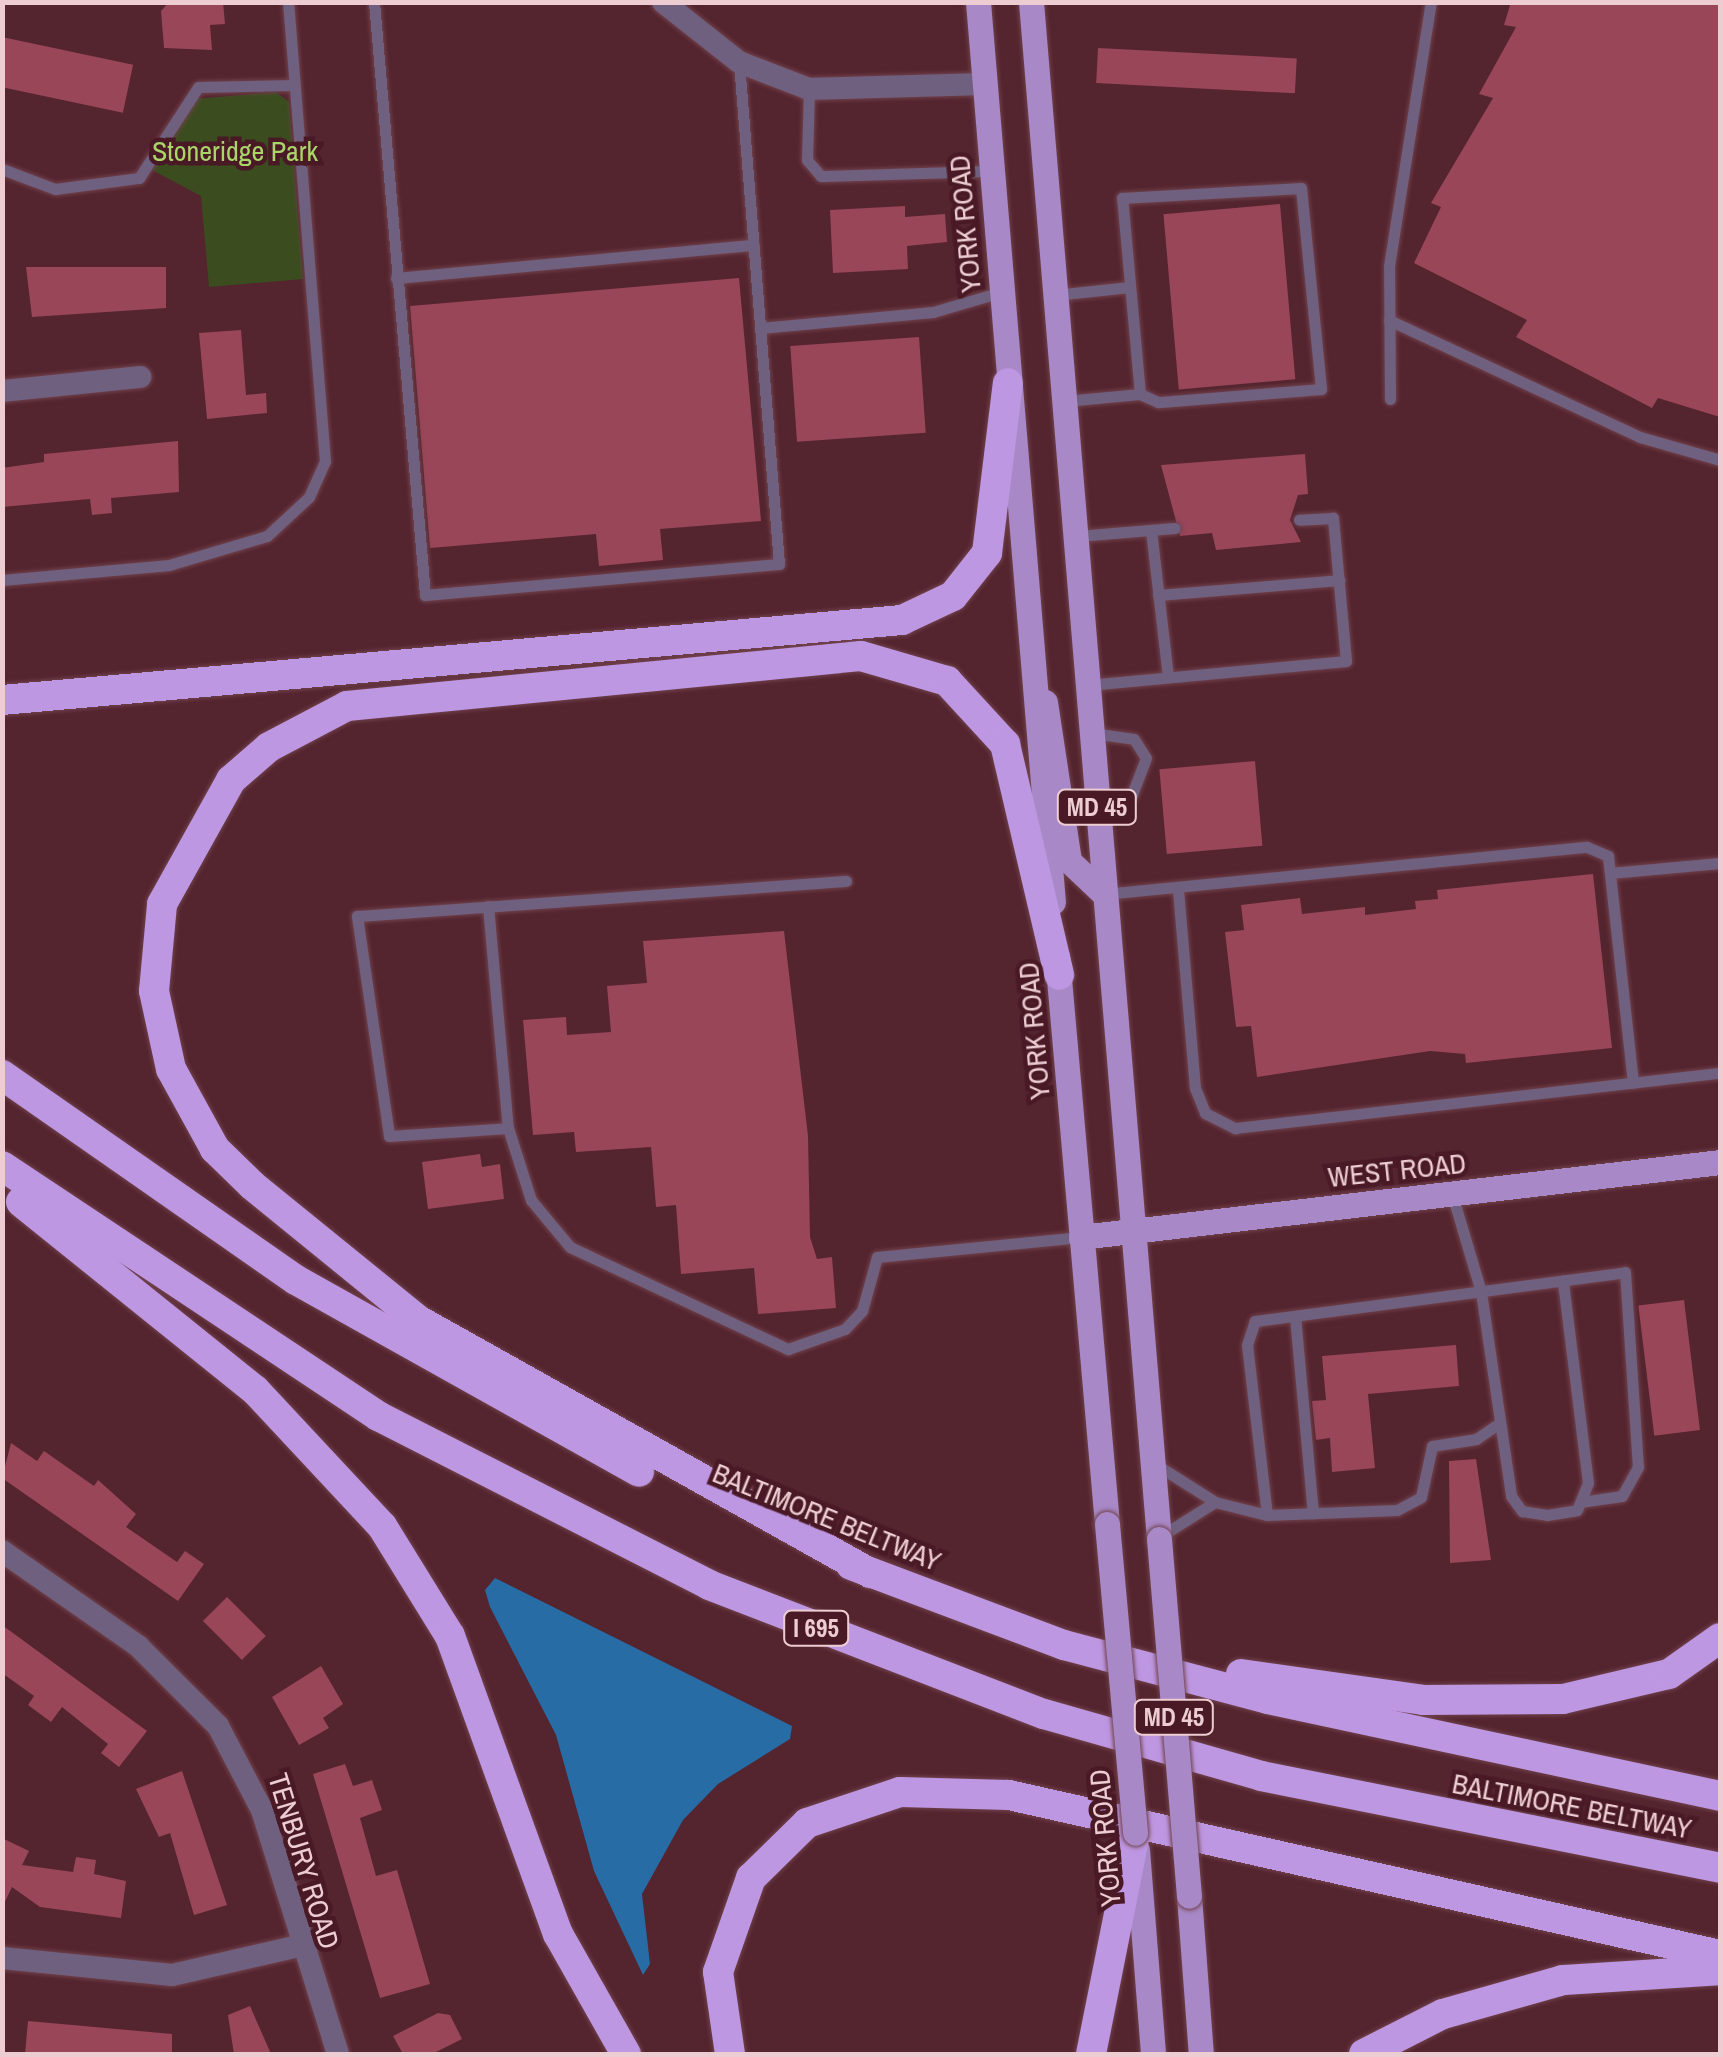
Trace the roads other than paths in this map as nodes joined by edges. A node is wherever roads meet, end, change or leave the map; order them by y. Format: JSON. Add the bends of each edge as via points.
{"nodes":[{"id":1,"x":288,"y":2,"type":"edge"},
{"id":2,"x":374,"y":2,"type":"edge"},
{"id":3,"x":663,"y":2,"type":"edge"},
{"id":4,"x":978,"y":2,"type":"edge"},
{"id":5,"x":1031,"y":2,"type":"edge"},
{"id":6,"x":1432,"y":2,"type":"edge"},
{"id":7,"x":739,"y":62,"type":"junction"},
{"id":8,"x":983,"y":84,"type":"junction"},
{"id":9,"x":294,"y":85,"type":"junction"},
{"id":10,"x":809,"y":89,"type":"junction"},
{"id":11,"x":2,"y":169,"type":"edge"},
{"id":12,"x":991,"y":171,"type":"junction"},
{"id":13,"x":753,"y":245,"type":"junction"},
{"id":14,"x":396,"y":278,"type":"junction"},
{"id":15,"x":1130,"y":288,"type":"junction"},
{"id":16,"x":1001,"y":292,"type":"junction"},
{"id":17,"x":1056,"y":295,"type":"junction"},
{"id":18,"x":1389,"y":320,"type":"junction"},
{"id":19,"x":760,"y":328,"type":"junction"},
{"id":20,"x":140,"y":377,"type":"dead end"},
{"id":21,"x":1008,"y":384,"type":"junction"},
{"id":22,"x":2,"y":391,"type":"edge"},
{"id":23,"x":1140,"y":394,"type":"junction"},
{"id":24,"x":1390,"y":399,"type":"dead end"},
{"id":25,"x":1065,"y":401,"type":"junction"},
{"id":26,"x":1720,"y":460,"type":"edge"},
{"id":27,"x":1299,"y":520,"type":"dead end"},
{"id":28,"x":1174,"y":528,"type":"dead end"},
{"id":29,"x":1151,"y":530,"type":"junction"},
{"id":30,"x":1077,"y":536,"type":"junction"},
{"id":31,"x":2,"y":580,"type":"edge"},
{"id":32,"x":1338,"y":580,"type":"junction"},
{"id":33,"x":1158,"y":595,"type":"junction"},
{"id":34,"x":1033,"y":674,"type":"junction"},
{"id":35,"x":1168,"y":677,"type":"junction"},
{"id":36,"x":1088,"y":685,"type":"junction"},
{"id":37,"x":2,"y":700,"type":"edge"},
{"id":38,"x":1092,"y":733,"type":"junction"},
{"id":39,"x":1096,"y":801,"type":"junction"},
{"id":40,"x":1720,"y":863,"type":"edge"},
{"id":41,"x":1610,"y":873,"type":"junction"},
{"id":42,"x":846,"y":880,"type":"dead end"},
{"id":43,"x":1178,"y":890,"type":"junction"},
{"id":44,"x":1104,"y":894,"type":"junction"},
{"id":45,"x":488,"y":906,"type":"junction"},
{"id":46,"x":1059,"y":975,"type":"junction"},
{"id":47,"x":1720,"y":1073,"type":"edge"},
{"id":48,"x":2,"y":1075,"type":"edge"},
{"id":49,"x":1634,"y":1083,"type":"junction"},
{"id":50,"x":508,"y":1128,"type":"junction"},
{"id":51,"x":1720,"y":1162,"type":"edge"},
{"id":52,"x":2,"y":1166,"type":"edge"},
{"id":53,"x":2,"y":1188,"type":"edge"},
{"id":54,"x":1452,"y":1194,"type":"junction"},
{"id":55,"x":1128,"y":1232,"type":"junction"},
{"id":56,"x":1081,"y":1237,"type":"junction"},
{"id":57,"x":1563,"y":1281,"type":"junction"},
{"id":58,"x":1481,"y":1292,"type":"junction"},
{"id":59,"x":1295,"y":1316,"type":"junction"},
{"id":60,"x":1500,"y":1423,"type":"junction"},
{"id":61,"x":1148,"y":1459,"type":"junction"},
{"id":62,"x":1215,"y":1502,"type":"junction"},
{"id":63,"x":1582,"y":1502,"type":"junction"},
{"id":64,"x":1313,"y":1513,"type":"junction"},
{"id":65,"x":1267,"y":1515,"type":"junction"},
{"id":66,"x":1158,"y":1539,"type":"junction"},
{"id":67,"x":2,"y":1552,"type":"edge"},
{"id":68,"x":870,"y":1572,"type":"junction"},
{"id":69,"x":1720,"y":1638,"type":"edge"},
{"id":70,"x":1064,"y":1644,"type":"junction"},
{"id":71,"x":1720,"y":1796,"type":"edge"},
{"id":72,"x":1135,"y":1832,"type":"joint"},
{"id":73,"x":1720,"y":1868,"type":"edge"},
{"id":74,"x":1132,"y":1877,"type":"junction"},
{"id":75,"x":299,"y":1946,"type":"junction"},
{"id":76,"x":1720,"y":1954,"type":"edge"},
{"id":77,"x":2,"y":1958,"type":"edge"},
{"id":78,"x":1720,"y":1970,"type":"edge"},
{"id":79,"x":338,"y":2054,"type":"edge"},
{"id":80,"x":626,"y":2054,"type":"edge"},
{"id":81,"x":730,"y":2054,"type":"edge"},
{"id":82,"x":1091,"y":2054,"type":"edge"},
{"id":83,"x":1153,"y":2054,"type":"edge"},
{"id":84,"x":1201,"y":2054,"type":"edge"},
{"id":85,"x":1364,"y":2054,"type":"edge"}],
"edges":[{"from":1,"to":9,"type":"lane"},
{"from":2,"to":14,"type":"lane"},
{"from":3,"to":7,"type":"street"},
{"from":4,"to":8,"type":"main road","name":"YORK ROAD","number":"MD 45"},
{"from":5,"to":17,"type":"main road","number":"MD 45"},
{"from":6,"to":18,"type":"lane","via":[[1389,266]]},
{"from":7,"to":10,"type":"street"},
{"from":7,"to":13,"type":"lane"},
{"from":8,"to":10,"type":"street"},
{"from":8,"to":12,"type":"main road","name":"YORK ROAD","number":"MD 45"},
{"from":9,"to":11,"type":"lane","via":[[198,87],[139,178],[55,189]]},
{"from":9,"to":31,"type":"lane","via":[[325,461],[309,497],[267,536],[168,565]]},
{"from":10,"to":12,"type":"lane","via":[[806,160],[821,176]]},
{"from":12,"to":16,"type":"main road","name":"YORK ROAD","number":"MD 45"},
{"from":13,"to":14,"type":"lane"},
{"from":13,"to":19,"type":"lane"},
{"from":14,"to":19,"type":"lane","via":[[424,595],[780,564]]},
{"from":15,"to":17,"type":"lane"},
{"from":15,"to":23,"type":"lane"},
{"from":15,"to":23,"type":"lane","via":[[1122,198],[1301,188],[1320,389],[1158,402]]},
{"from":16,"to":19,"type":"lane","via":[[933,312]]},
{"from":16,"to":21,"type":"main road","name":"YORK ROAD","number":"MD 45"},
{"from":17,"to":25,"type":"main road","number":"MD 45"},
{"from":18,"to":24,"type":"lane"},
{"from":18,"to":26,"type":"lane","via":[[1640,437]]},
{"from":20,"to":22,"type":"street"},
{"from":21,"to":34,"type":"main road","name":"YORK ROAD","number":"MD 45"},
{"from":21,"to":37,"type":"highway","via":[[986,553],[953,596],[902,620]]},
{"from":23,"to":25,"type":"lane"},
{"from":25,"to":30,"type":"main road","number":"MD 45"},
{"from":27,"to":32,"type":"lane","via":[[1333,518]]},
{"from":28,"to":29,"type":"lane"},
{"from":29,"to":30,"type":"lane"},
{"from":29,"to":33,"type":"lane"},
{"from":30,"to":36,"type":"main road","number":"MD 45"},
{"from":32,"to":33,"type":"lane"},
{"from":32,"to":35,"type":"lane","via":[[1346,661]]},
{"from":33,"to":35,"type":"lane"},
{"from":34,"to":44,"type":"main road","via":[[1056,733],[1069,861]]},
{"from":34,"to":46,"type":"main road","name":"YORK ROAD","number":"MD 45"},
{"from":35,"to":36,"type":"lane"},
{"from":36,"to":38,"type":"main road","number":"MD 45"},
{"from":38,"to":39,"type":"main road","number":"MD 45"},
{"from":38,"to":39,"type":"lane","via":[[1134,739],[1146,758],[1132,796]]},
{"from":39,"to":44,"type":"main road","number":"MD 45"},
{"from":40,"to":41,"type":"lane"},
{"from":41,"to":43,"type":"lane","via":[[1608,856],[1587,847]]},
{"from":41,"to":49,"type":"lane"},
{"from":42,"to":45,"type":"lane"},
{"from":43,"to":44,"type":"lane"},
{"from":43,"to":49,"type":"lane","via":[[1196,1088],[1204,1113],[1235,1128]]},
{"from":44,"to":55,"type":"main road","number":"MD 45"},
{"from":45,"to":50,"type":"lane"},
{"from":45,"to":50,"type":"lane","via":[[357,916],[389,1136]]},
{"from":46,"to":56,"type":"main road","name":"YORK ROAD","number":"MD 45"},
{"from":46,"to":68,"type":"highway","via":[[1004,744],[946,682],[861,656],[348,706],[269,747],[231,780],[162,904],[154,951],[161,1034],[186,1104],[240,1173],[418,1320]]},
{"from":47,"to":49,"type":"lane"},
{"from":48,"to":68,"type":"highway","name":"BALTIMORE BELTWAY","number":"I 695","via":[[296,1280],[471,1385]]},
{"from":50,"to":56,"type":"lane","via":[[531,1200],[570,1247],[788,1349],[829,1340],[854,1320],[877,1257]]},
{"from":51,"to":54,"type":"main road","name":"WEST ROAD"},
{"from":52,"to":73,"type":"highway","name":"BALTIMORE BELTWAY","number":"I 695","via":[[378,1416],[727,1592],[1044,1714],[1262,1776]]},
{"from":53,"to":80,"type":"highway","via":[[255,1390],[382,1526],[450,1636],[558,1934]]},
{"from":54,"to":55,"type":"main road","name":"WEST ROAD"},
{"from":54,"to":58,"type":"lane"},
{"from":55,"to":56,"type":"main road","name":"WEST ROAD"},
{"from":55,"to":61,"type":"main road","number":"MD 45"},
{"from":56,"to":72,"type":"main road","name":"YORK ROAD","number":"MD 45","bridge":true},
{"from":57,"to":58,"type":"lane"},
{"from":57,"to":63,"type":"lane","via":[[1588,1482]]},
{"from":57,"to":63,"type":"lane","via":[[1625,1272],[1638,1467],[1622,1496]]},
{"from":58,"to":59,"type":"lane"},
{"from":58,"to":60,"type":"lane"},
{"from":59,"to":64,"type":"lane"},
{"from":59,"to":65,"type":"lane","via":[[1256,1320],[1247,1344]]},
{"from":60,"to":63,"type":"lane","via":[[1511,1496],[1522,1511],[1547,1515]]},
{"from":60,"to":64,"type":"lane","via":[[1476,1439],[1432,1446],[1411,1506]]},
{"from":61,"to":62,"type":"lane"},
{"from":61,"to":66,"type":"main road","number":"MD 45"},
{"from":62,"to":65,"type":"lane"},
{"from":62,"to":66,"type":"lane"},
{"from":64,"to":65,"type":"lane"},
{"from":66,"to":84,"type":"main road","number":"MD 45","bridge":true},
{"from":67,"to":75,"type":"street","name":"TENBURY ROAD","via":[[138,1646],[218,1726],[262,1810]]},
{"from":68,"to":70,"type":"highway","name":"BALTIMORE BELTWAY","number":"I 695"},
{"from":69,"to":70,"type":"highway","via":[[1669,1674],[1500,1704],[1350,1692]]},
{"from":70,"to":71,"type":"highway","name":"BALTIMORE BELTWAY","number":"I 695","via":[[1446,1743]]},
{"from":72,"to":74,"type":"highway"},
{"from":74,"to":82,"type":"highway"},
{"from":74,"to":83,"type":"main road","name":"YORK ROAD"},
{"from":75,"to":77,"type":"street","via":[[172,1975]]},
{"from":75,"to":79,"type":"street","name":"TENBURY ROAD"},
{"from":76,"to":81,"type":"highway","via":[[1009,1795],[900,1792],[807,1823],[752,1878],[718,1972]]},
{"from":78,"to":85,"type":"highway","via":[[1562,1980],[1443,2014]]}]}
